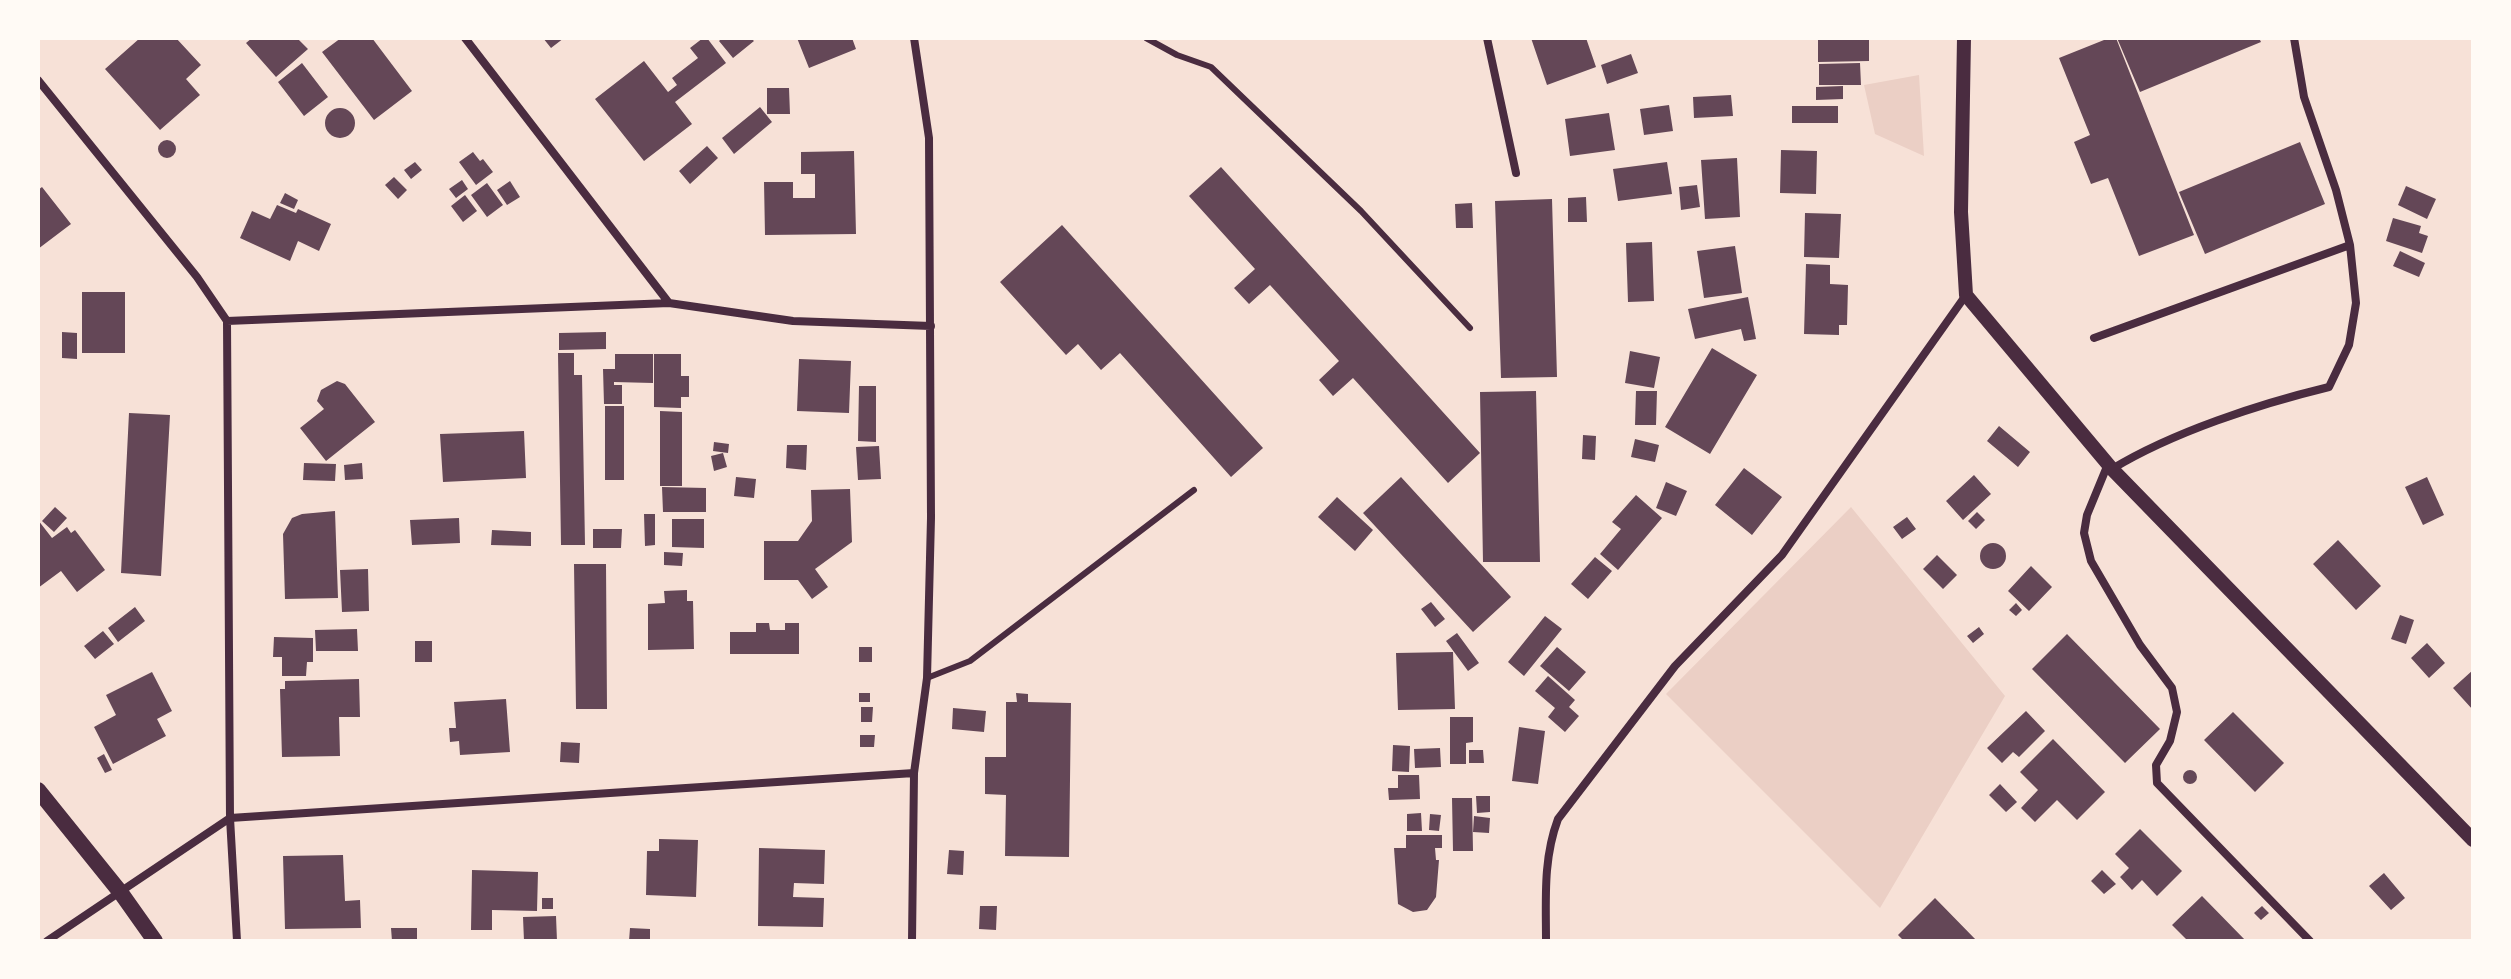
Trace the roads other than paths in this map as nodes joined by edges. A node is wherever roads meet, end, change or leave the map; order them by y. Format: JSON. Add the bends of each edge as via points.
{"nodes":[{"id":1,"x":465,"y":38,"type":"edge"},
{"id":2,"x":914,"y":38,"type":"edge"},
{"id":3,"x":1146,"y":38,"type":"edge"},
{"id":4,"x":1487,"y":38,"type":"edge"},
{"id":5,"x":1964,"y":38,"type":"edge"},
{"id":6,"x":2294,"y":38,"type":"edge"},
{"id":7,"x":38,"y":80,"type":"edge"},
{"id":8,"x":1516,"y":173,"type":"dead end"},
{"id":9,"x":2350,"y":245,"type":"junction"},
{"id":10,"x":1966,"y":295,"type":"junction"},
{"id":11,"x":669,"y":303,"type":"junction"},
{"id":12,"x":227,"y":321,"type":"junction"},
{"id":13,"x":931,"y":326,"type":"junction"},
{"id":14,"x":1470,"y":328,"type":"dead end"},
{"id":15,"x":2094,"y":338,"type":"dead end"},
{"id":16,"x":2110,"y":466,"type":"junction"},
{"id":17,"x":1194,"y":490,"type":"dead end"},
{"id":18,"x":927,"y":678,"type":"junction"},
{"id":19,"x":914,"y":773,"type":"junction"},
{"id":20,"x":38,"y":790,"type":"edge"},
{"id":21,"x":230,"y":818,"type":"junction"},
{"id":22,"x":2473,"y":840,"type":"edge"},
{"id":23,"x":121,"y":893,"type":"junction"},
{"id":24,"x":47,"y":941,"type":"edge"},
{"id":25,"x":155,"y":941,"type":"edge"},
{"id":26,"x":237,"y":941,"type":"edge"},
{"id":27,"x":912,"y":941,"type":"edge"},
{"id":28,"x":1546,"y":941,"type":"edge"},
{"id":29,"x":2310,"y":941,"type":"edge"}],
"edges":[{"from":1,"to":11,"type":"street"},
{"from":2,"to":13,"type":"street","via":[[929,138]]},
{"from":3,"to":14,"type":"lane","via":[[1211,67],[1361,211]]},
{"from":4,"to":8,"type":"street"},
{"from":5,"to":10,"type":"street","via":[[1961,212]]},
{"from":6,"to":9,"type":"street","via":[[2304,97]]},
{"from":7,"to":12,"type":"street"},
{"from":9,"to":15,"type":"street"},
{"from":9,"to":16,"type":"street","via":[[2356,303],[2349,345],[2329,387],[2271,401]]},
{"from":10,"to":16,"type":"street"},
{"from":10,"to":28,"type":"street","via":[[1782,555],[1675,666],[1558,819],[1546,866]]},
{"from":11,"to":12,"type":"street"},
{"from":11,"to":13,"type":"street","via":[[793,321]]},
{"from":12,"to":21,"type":"street"},
{"from":13,"to":18,"type":"street"},
{"from":16,"to":22,"type":"street"},
{"from":16,"to":29,"type":"street","via":[[2084,533],[2091,561],[2172,688],[2177,712],[2170,741],[2156,765],[2157,783]]},
{"from":17,"to":18,"type":"lane","via":[[970,661]]},
{"from":18,"to":19,"type":"street"},
{"from":19,"to":21,"type":"street"},
{"from":19,"to":27,"type":"street"},
{"from":20,"to":23,"type":"main road"},
{"from":21,"to":23,"type":"street"},
{"from":21,"to":26,"type":"street"},
{"from":23,"to":24,"type":"street"},
{"from":23,"to":25,"type":"main road"}]}
